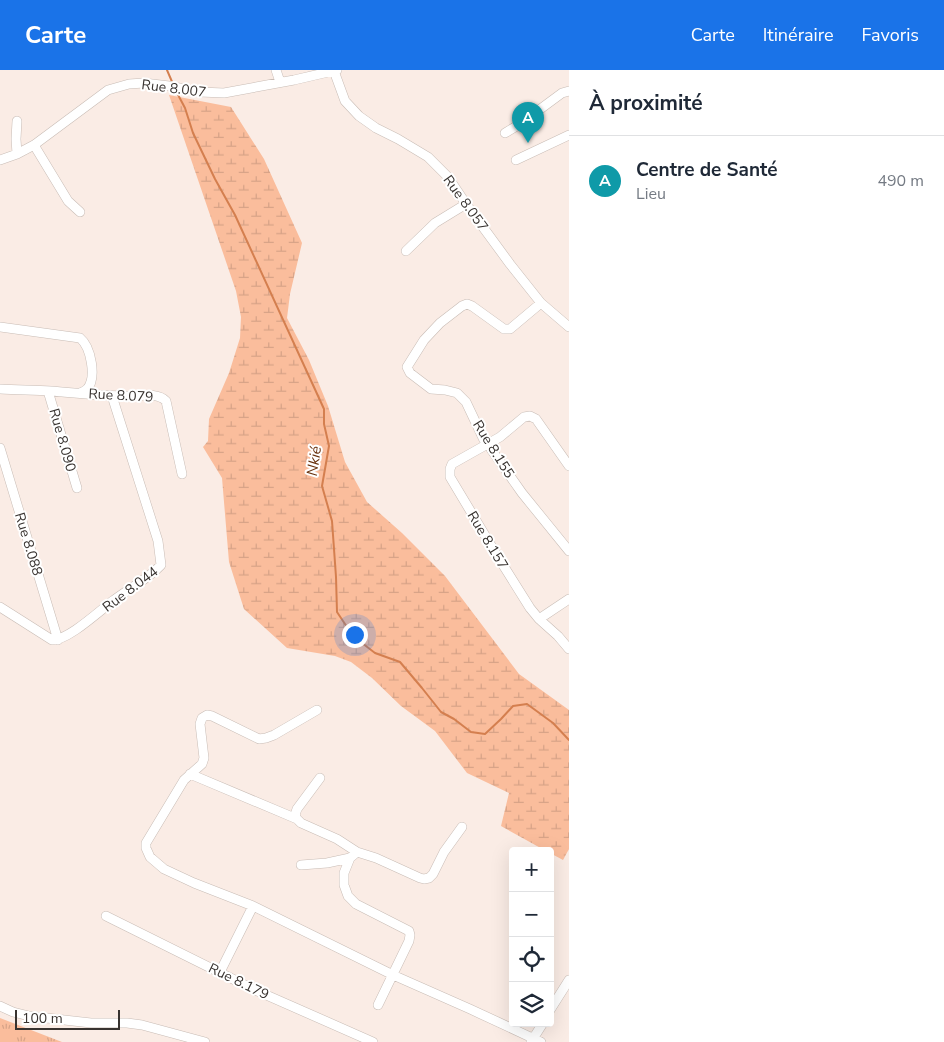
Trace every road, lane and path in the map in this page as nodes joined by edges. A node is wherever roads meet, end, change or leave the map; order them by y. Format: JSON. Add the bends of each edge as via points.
{"nodes":[{"id":1,"x":276,"y":70,"type":"edge"},
{"id":2,"x":336,"y":70,"type":"edge"},
{"id":3,"x":280,"y":82,"type":"junction"},
{"id":4,"x":569,"y":91,"type":"edge"},
{"id":5,"x":17,"y":121,"type":"dead end"},
{"id":6,"x":505,"y":133,"type":"dead end"},
{"id":7,"x":569,"y":135,"type":"edge"},
{"id":8,"x":34,"y":145,"type":"junction"},
{"id":9,"x":17,"y":154,"type":"junction"},
{"id":10,"x":0,"y":160,"type":"edge"},
{"id":11,"x":516,"y":160,"type":"dead end"},
{"id":12,"x":466,"y":204,"type":"junction"},
{"id":13,"x":80,"y":212,"type":"dead end"},
{"id":14,"x":406,"y":251,"type":"dead end"},
{"id":15,"x":541,"y":303,"type":"junction"},
{"id":16,"x":0,"y":327,"type":"edge"},
{"id":17,"x":569,"y":327,"type":"edge"},
{"id":18,"x":0,"y":389,"type":"edge"},
{"id":19,"x":48,"y":391,"type":"junction"},
{"id":20,"x":80,"y":393,"type":"junction"},
{"id":21,"x":112,"y":396,"type":"junction"},
{"id":22,"x":490,"y":443,"type":"junction"},
{"id":23,"x":0,"y":448,"type":"edge"},
{"id":24,"x":569,"y":466,"type":"edge"},
{"id":25,"x":182,"y":474,"type":"dead end"},
{"id":26,"x":77,"y":488,"type":"dead end"},
{"id":27,"x":569,"y":551,"type":"edge"},
{"id":28,"x":569,"y":599,"type":"edge"},
{"id":29,"x":0,"y":607,"type":"edge"},
{"id":30,"x":539,"y":619,"type":"junction"},
{"id":31,"x":58,"y":640,"type":"junction"},
{"id":32,"x":569,"y":649,"type":"edge"},
{"id":33,"x":317,"y":710,"type":"dead end"},
{"id":34,"x":190,"y":774,"type":"junction"},
{"id":35,"x":320,"y":778,"type":"dead end"},
{"id":36,"x":297,"y":819,"type":"junction"},
{"id":37,"x":462,"y":827,"type":"dead end"},
{"id":38,"x":354,"y":855,"type":"junction"},
{"id":39,"x":301,"y":865,"type":"dead end"},
{"id":40,"x":253,"y":906,"type":"junction"},
{"id":41,"x":106,"y":916,"type":"dead end"},
{"id":42,"x":220,"y":972,"type":"junction"},
{"id":43,"x":393,"y":975,"type":"junction"},
{"id":44,"x":569,"y":980,"type":"edge"},
{"id":45,"x":554,"y":1004,"type":"edge"},
{"id":46,"x":378,"y":1005,"type":"dead end"},
{"id":47,"x":0,"y":1006,"type":"edge"},
{"id":48,"x":541,"y":1027,"type":"edge"},
{"id":49,"x":536,"y":1041,"type":"edge"},
{"id":50,"x":205,"y":1042,"type":"edge"},
{"id":51,"x":372,"y":1042,"type":"edge"}],
"edges":[{"from":1,"to":3,"type":"street"},
{"from":2,"to":3,"type":"street","name":"Rue 8.007"},
{"from":2,"to":12,"type":"street","name":"Rue 8.057","via":[[345,101],[359,116],[428,157],[448,177]]},
{"from":3,"to":8,"type":"street","name":"Rue 8.007","via":[[224,93],[129,84],[108,90]]},
{"from":4,"to":6,"type":"street","via":[[562,92]]},
{"from":5,"to":9,"type":"street"},
{"from":7,"to":11,"type":"street"},
{"from":8,"to":9,"type":"street","name":"Rue 8.007"},
{"from":8,"to":13,"type":"street","via":[[64,196]]},
{"from":9,"to":10,"type":"street","name":"Rue 8.007"},
{"from":12,"to":14,"type":"street","via":[[435,223]]},
{"from":12,"to":15,"type":"street","name":"Rue 8.057"},
{"from":15,"to":17,"type":"street","name":"Rue 8.057"},
{"from":15,"to":22,"type":"street","name":"Rue 8.155","via":[[510,329],[504,329],[472,306],[462,306],[424,340],[407,368],[431,389],[457,393],[466,402],[484,440]]},
{"from":16,"to":20,"type":"street","via":[[80,338],[85,342],[92,373],[86,391]]},
{"from":18,"to":19,"type":"street","name":"Rue 8.079"},
{"from":19,"to":20,"type":"street","name":"Rue 8.079"},
{"from":19,"to":26,"type":"street","name":"Rue 8.090"},
{"from":20,"to":21,"type":"street","name":"Rue 8.079"},
{"from":21,"to":25,"type":"street","name":"Rue 8.079","via":[[158,396],[166,401]]},
{"from":21,"to":31,"type":"street","name":"Rue 8.044","via":[[158,541],[161,565]]},
{"from":22,"to":24,"type":"street","via":[[524,417],[530,416],[536,419]]},
{"from":22,"to":27,"type":"street","name":"Rue 8.155","via":[[522,493]]},
{"from":22,"to":30,"type":"street","name":"Rue 8.157","via":[[452,464],[450,477]]},
{"from":23,"to":31,"type":"street","name":"Rue 8.088"},
{"from":28,"to":30,"type":"street"},
{"from":29,"to":31,"type":"street","via":[[52,640]]},
{"from":30,"to":32,"type":"street"},
{"from":33,"to":34,"type":"street","via":[[274,735],[258,739],[207,715],[200,724],[204,758]]},
{"from":34,"to":36,"type":"street"},
{"from":34,"to":40,"type":"street","via":[[146,843],[150,857],[164,869]]},
{"from":35,"to":36,"type":"street","via":[[297,809]]},
{"from":36,"to":38,"type":"street","via":[[337,840]]},
{"from":37,"to":38,"type":"street","via":[[429,878],[420,878],[376,858]]},
{"from":38,"to":39,"type":"street","via":[[327,863]]},
{"from":38,"to":43,"type":"street","via":[[344,873],[348,896],[356,904],[410,931],[409,941]]},
{"from":40,"to":42,"type":"street"},
{"from":40,"to":43,"type":"street"},
{"from":41,"to":42,"type":"street","name":"Rue 8.179"},
{"from":42,"to":51,"type":"street","name":"Rue 8.179"},
{"from":43,"to":46,"type":"street"},
{"from":43,"to":49,"type":"street"},
{"from":44,"to":45,"type":"street"},
{"from":47,"to":50,"type":"street","via":[[29,1016],[91,1023],[127,1023]]},
{"from":48,"to":49,"type":"street"}]}
